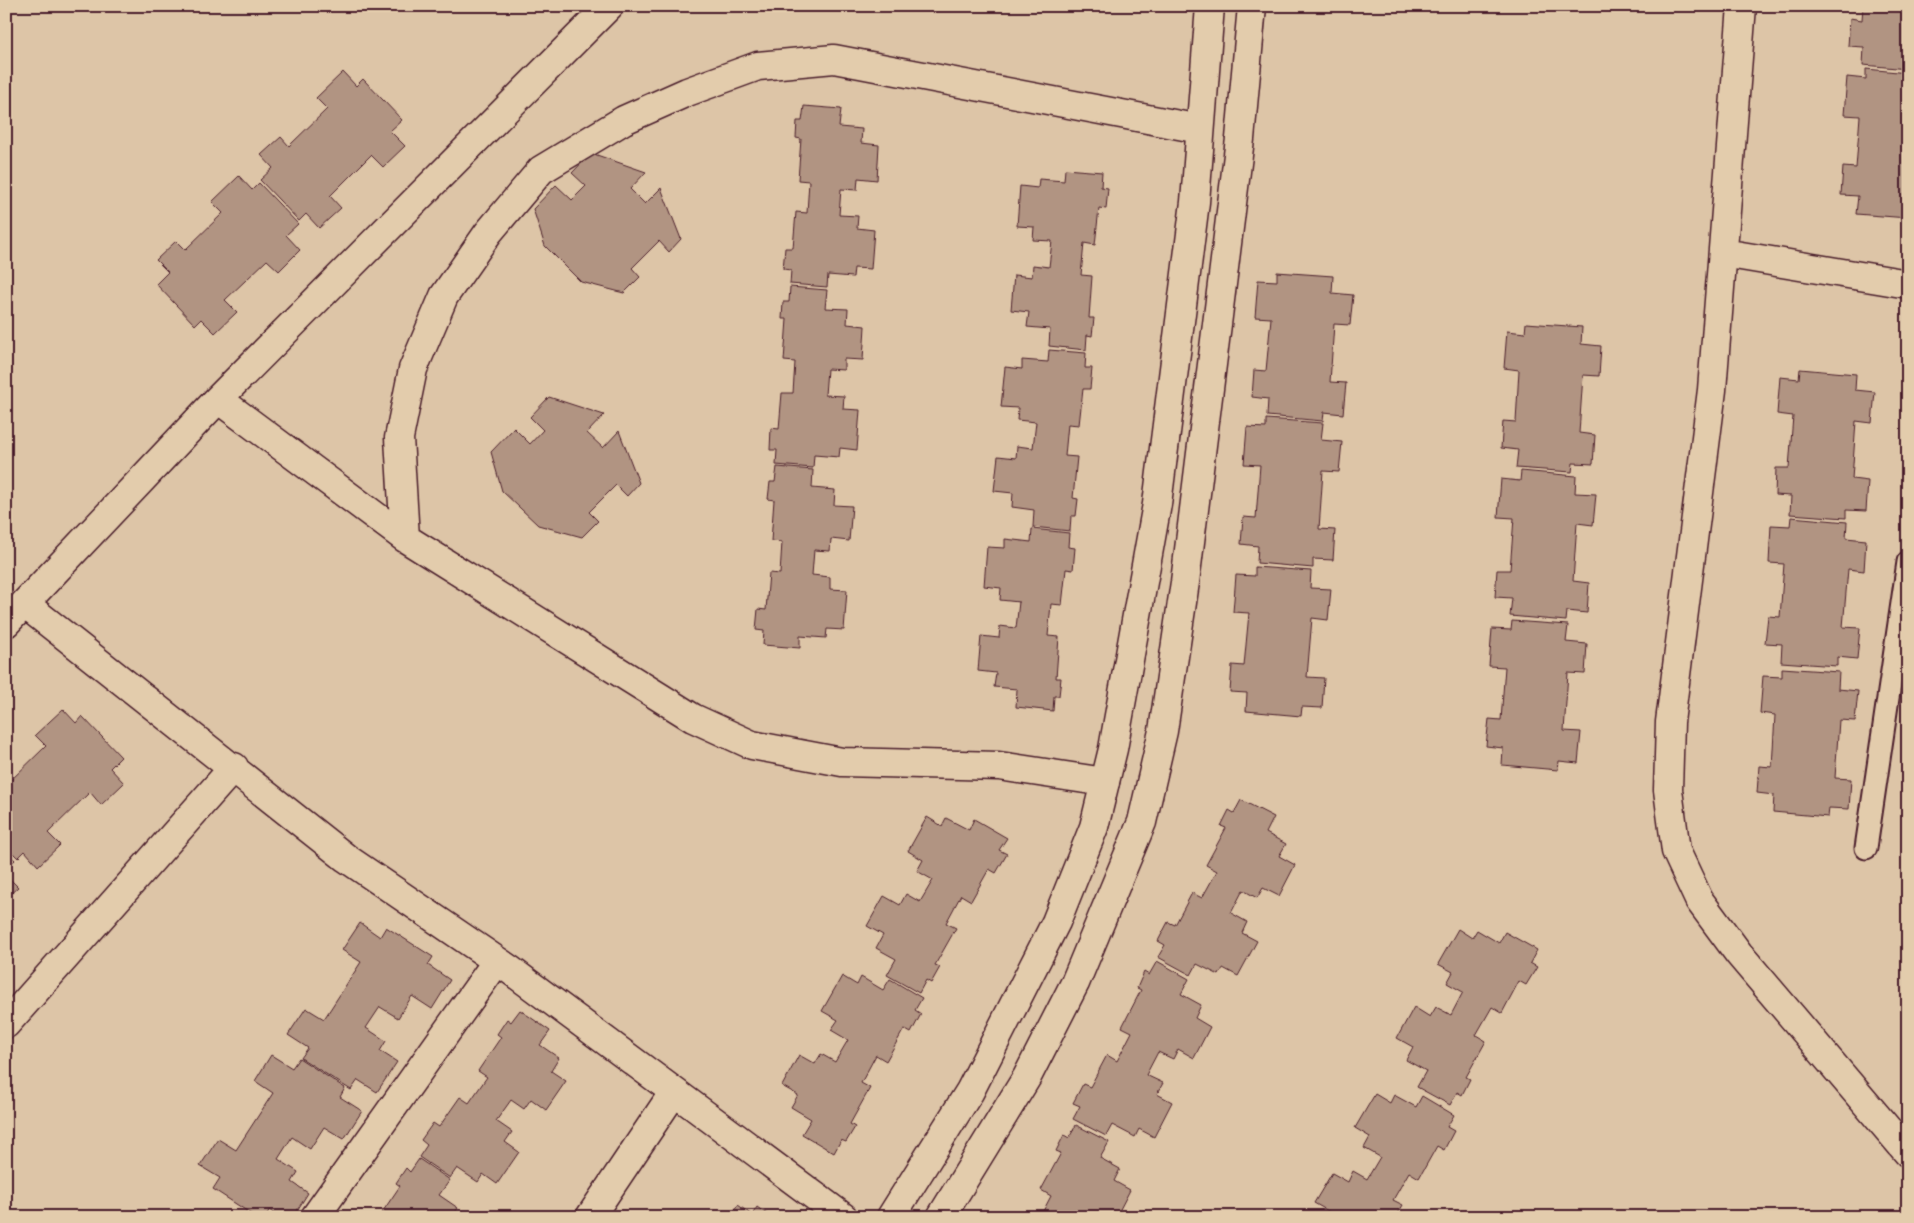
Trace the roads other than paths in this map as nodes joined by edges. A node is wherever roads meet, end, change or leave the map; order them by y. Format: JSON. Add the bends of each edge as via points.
{"nodes":[{"id":1,"x":609,"y":6,"type":"edge"},
{"id":2,"x":1210,"y":6,"type":"edge"},
{"id":3,"x":1252,"y":6,"type":"edge"},
{"id":4,"x":1742,"y":6,"type":"edge"},
{"id":5,"x":1200,"y":129,"type":"junction"},
{"id":6,"x":1723,"y":253,"type":"junction"},
{"id":7,"x":1908,"y":284,"type":"edge"},
{"id":8,"x":218,"y":399,"type":"junction"},
{"id":9,"x":405,"y":538,"type":"junction"},
{"id":10,"x":1908,"y":562,"type":"edge"},
{"id":11,"x":26,"y":605,"type":"junction"},
{"id":12,"x":6,"y":623,"type":"edge"},
{"id":13,"x":234,"y":768,"type":"junction"},
{"id":14,"x":1105,"y":782,"type":"junction"},
{"id":15,"x":1866,"y":848,"type":"dead end"},
{"id":16,"x":497,"y":961,"type":"junction"},
{"id":17,"x":6,"y":1024,"type":"edge"},
{"id":18,"x":674,"y":1092,"type":"junction"},
{"id":19,"x":1908,"y":1153,"type":"edge"},
{"id":20,"x":316,"y":1217,"type":"edge"},
{"id":21,"x":590,"y":1217,"type":"edge"},
{"id":22,"x":843,"y":1217,"type":"edge"},
{"id":23,"x":891,"y":1217,"type":"edge"},
{"id":24,"x":941,"y":1217,"type":"edge"}],
"edges":[{"from":1,"to":8,"type":"street"},
{"from":2,"to":5,"type":"street"},
{"from":3,"to":24,"type":"street","via":[[1240,139],[1185,582],[1163,731],[1142,822],[1070,992],[1027,1076]]},
{"from":4,"to":6,"type":"street"},
{"from":5,"to":9,"type":"street","via":[[834,58],[758,66],[624,120],[541,170],[488,233],[444,296],[413,369],[399,438]]},
{"from":5,"to":14,"type":"street","via":[[1195,202],[1156,504]]},
{"from":6,"to":7,"type":"street"},
{"from":6,"to":19,"type":"street","via":[[1712,390],[1670,722],[1668,790],[1676,851],[1699,900],[1739,954]]},
{"from":8,"to":9,"type":"street"},
{"from":8,"to":11,"type":"street"},
{"from":9,"to":14,"type":"street","via":[[693,718],[752,745],[842,762],[999,766]]},
{"from":10,"to":15,"type":"lane"},
{"from":11,"to":12,"type":"street"},
{"from":11,"to":13,"type":"street"},
{"from":13,"to":16,"type":"street","via":[[346,858]]},
{"from":13,"to":17,"type":"street"},
{"from":14,"to":23,"type":"street","via":[[1094,827],[1056,922],[970,1091]]},
{"from":16,"to":18,"type":"street"},
{"from":16,"to":20,"type":"street"},
{"from":18,"to":21,"type":"street"},
{"from":18,"to":22,"type":"street"}]}
